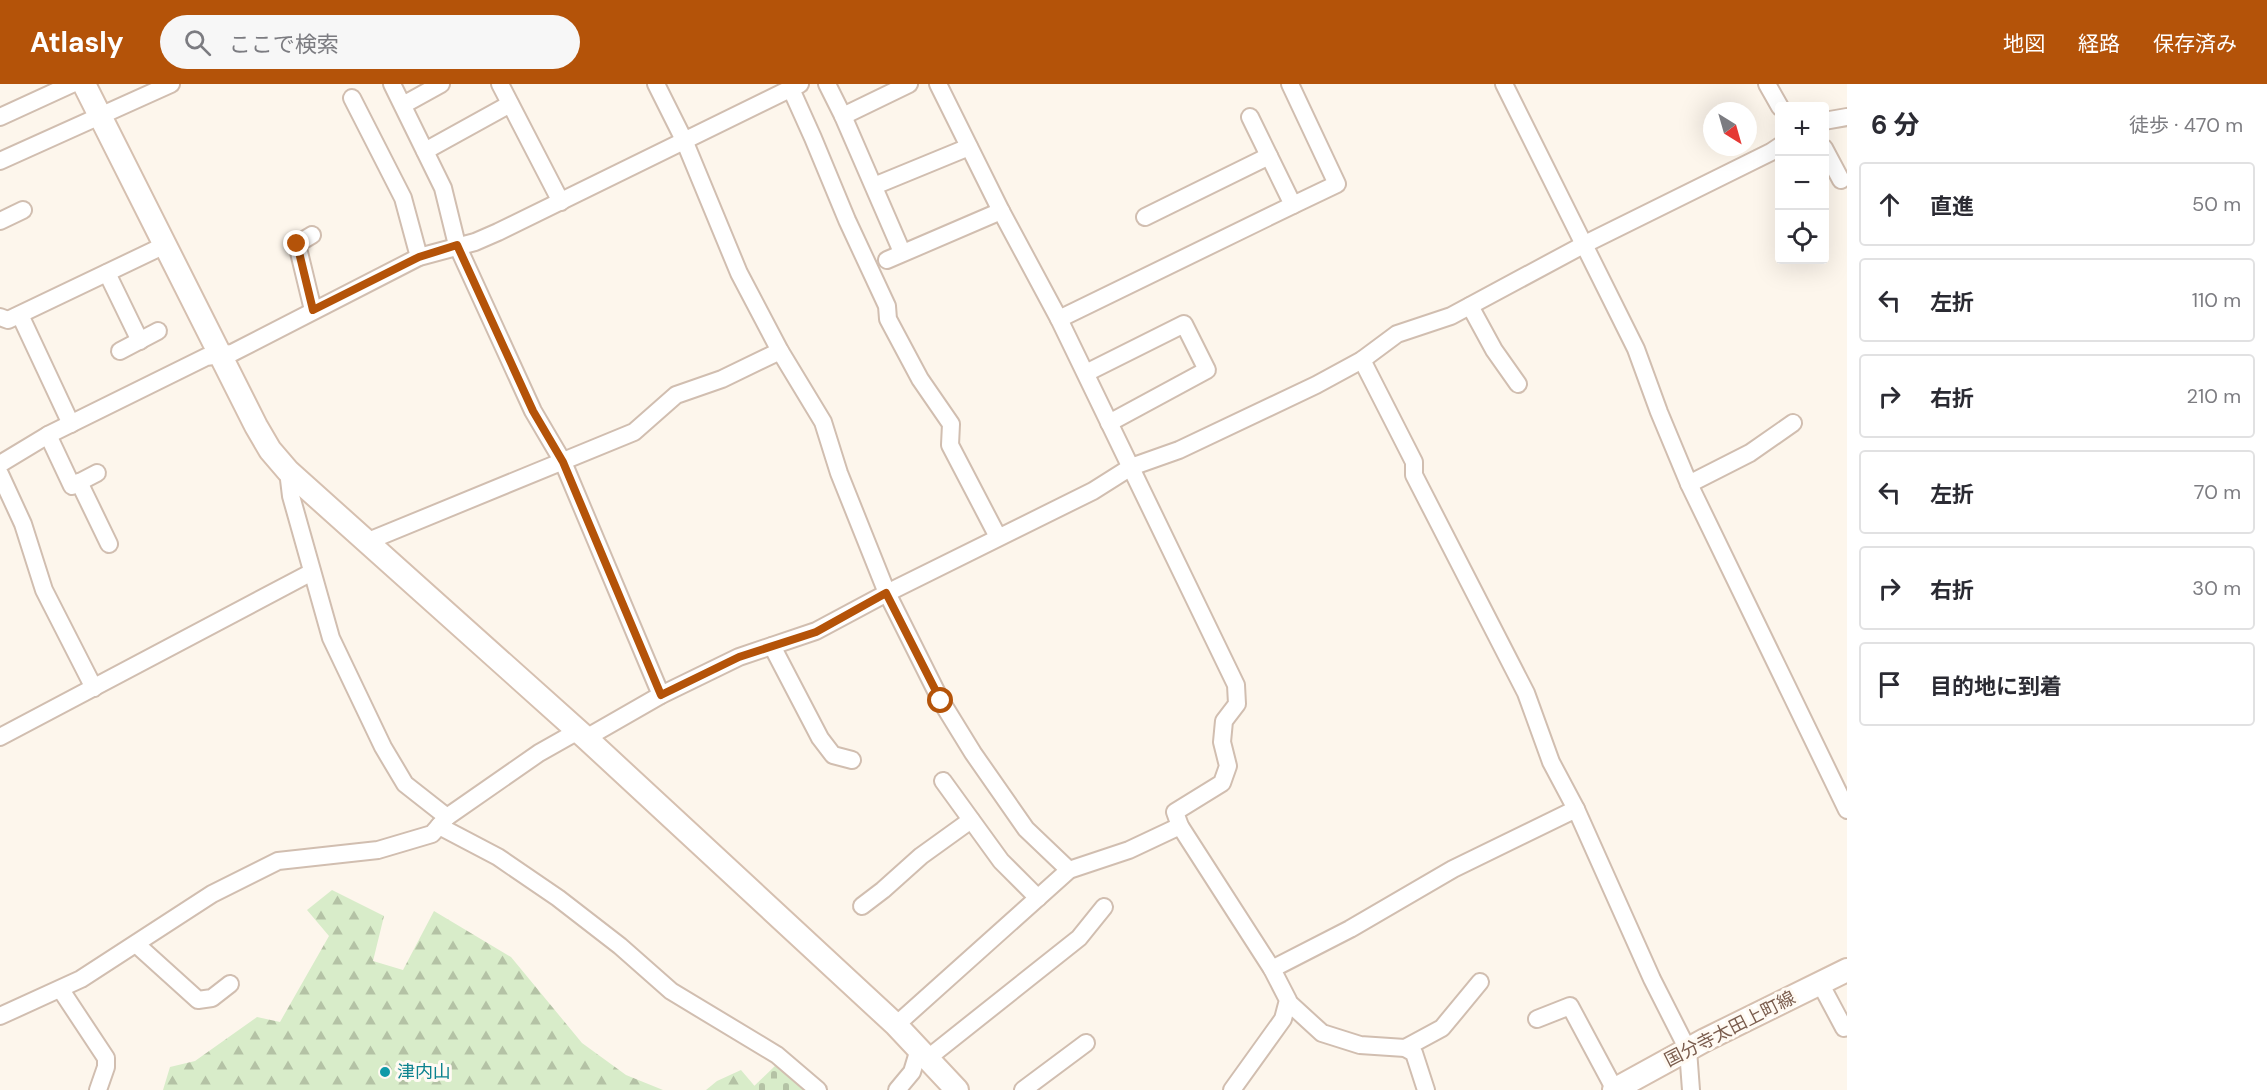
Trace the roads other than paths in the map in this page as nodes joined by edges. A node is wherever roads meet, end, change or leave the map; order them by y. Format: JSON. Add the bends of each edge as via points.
{"nodes":[{"id":1,"x":72,"y":84,"type":"edge"},
{"id":2,"x":84,"y":84,"type":"edge"},
{"id":3,"x":171,"y":84,"type":"edge"},
{"id":4,"x":392,"y":84,"type":"edge"},
{"id":5,"x":441,"y":84,"type":"edge"},
{"id":6,"x":500,"y":84,"type":"edge"},
{"id":7,"x":656,"y":84,"type":"edge"},
{"id":8,"x":826,"y":84,"type":"edge"},
{"id":9,"x":909,"y":84,"type":"edge"},
{"id":10,"x":938,"y":84,"type":"edge"},
{"id":11,"x":1290,"y":84,"type":"edge"},
{"id":12,"x":1504,"y":84,"type":"edge"},
{"id":13,"x":1767,"y":84,"type":"edge"},
{"id":14,"x":795,"y":87,"type":"edge"},
{"id":15,"x":352,"y":98,"type":"dead end"},
{"id":16,"x":1776,"y":102,"type":"edge"},
{"id":17,"x":510,"y":104,"type":"junction"},
{"id":18,"x":402,"y":105,"type":"junction"},
{"id":19,"x":100,"y":116,"type":"junction"},
{"id":20,"x":843,"y":116,"type":"junction"},
{"id":21,"x":0,"y":117,"type":"edge"},
{"id":22,"x":1250,"y":117,"type":"dead end"},
{"id":23,"x":1847,"y":117,"type":"edge"},
{"id":24,"x":1829,"y":120,"type":"edge"},
{"id":25,"x":684,"y":140,"type":"junction"},
{"id":26,"x":969,"y":147,"type":"junction"},
{"id":27,"x":1775,"y":149,"type":"edge"},
{"id":28,"x":425,"y":151,"type":"junction"},
{"id":29,"x":1269,"y":156,"type":"junction"},
{"id":30,"x":1828,"y":156,"type":"edge"},
{"id":31,"x":0,"y":161,"type":"edge"},
{"id":32,"x":1841,"y":180,"type":"dead end"},
{"id":33,"x":874,"y":186,"type":"junction"},
{"id":34,"x":561,"y":202,"type":"junction"},
{"id":35,"x":1293,"y":205,"type":"junction"},
{"id":36,"x":23,"y":210,"type":"dead end"},
{"id":37,"x":1000,"y":211,"type":"junction"},
{"id":38,"x":1145,"y":217,"type":"dead end"},
{"id":39,"x":0,"y":221,"type":"edge"},
{"id":40,"x":312,"y":235,"type":"dead end"},
{"id":41,"x":1585,"y":244,"type":"junction"},
{"id":42,"x":165,"y":245,"type":"junction"},
{"id":43,"x":457,"y":245,"type":"junction"},
{"id":44,"x":902,"y":252,"type":"junction"},
{"id":45,"x":419,"y":257,"type":"junction"},
{"id":46,"x":887,"y":260,"type":"dead end"},
{"id":47,"x":107,"y":273,"type":"junction"},
{"id":48,"x":1470,"y":306,"type":"junction"},
{"id":49,"x":313,"y":310,"type":"junction"},
{"id":50,"x":20,"y":315,"type":"junction"},
{"id":51,"x":0,"y":317,"type":"edge"},
{"id":52,"x":1059,"y":319,"type":"junction"},
{"id":53,"x":158,"y":332,"type":"dead end"},
{"id":54,"x":140,"y":341,"type":"junction"},
{"id":55,"x":120,"y":351,"type":"dead end"},
{"id":56,"x":780,"y":351,"type":"junction"},
{"id":57,"x":220,"y":355,"type":"junction"},
{"id":58,"x":1362,"y":360,"type":"junction"},
{"id":59,"x":1086,"y":373,"type":"junction"},
{"id":60,"x":1518,"y":384,"type":"dead end"},
{"id":61,"x":1109,"y":423,"type":"junction"},
{"id":62,"x":1794,"y":423,"type":"dead end"},
{"id":63,"x":71,"y":424,"type":"junction"},
{"id":64,"x":48,"y":435,"type":"junction"},
{"id":65,"x":563,"y":462,"type":"junction"},
{"id":66,"x":0,"y":464,"type":"edge"},
{"id":67,"x":1131,"y":467,"type":"junction"},
{"id":68,"x":288,"y":471,"type":"junction"},
{"id":69,"x":97,"y":473,"type":"dead end"},
{"id":70,"x":0,"y":474,"type":"edge"},
{"id":71,"x":79,"y":482,"type":"junction"},
{"id":72,"x":1689,"y":484,"type":"junction"},
{"id":73,"x":998,"y":537,"type":"junction"},
{"id":74,"x":366,"y":542,"type":"junction"},
{"id":75,"x":109,"y":544,"type":"dead end"},
{"id":76,"x":312,"y":572,"type":"junction"},
{"id":77,"x":886,"y":593,"type":"junction"},
{"id":78,"x":772,"y":646,"type":"junction"},
{"id":79,"x":94,"y":688,"type":"junction"},
{"id":80,"x":661,"y":695,"type":"junction"},
{"id":81,"x":2,"y":731,"type":"edge"},
{"id":82,"x":582,"y":734,"type":"junction"},
{"id":83,"x":852,"y":760,"type":"dead end"},
{"id":84,"x":943,"y":781,"type":"dead end"},
{"id":85,"x":1575,"y":809,"type":"junction"},
{"id":86,"x":1847,"y":810,"type":"edge"},
{"id":87,"x":971,"y":820,"type":"junction"},
{"id":88,"x":443,"y":821,"type":"junction"},
{"id":89,"x":1180,"y":826,"type":"junction"},
{"id":90,"x":1069,"y":870,"type":"junction"},
{"id":91,"x":1038,"y":898,"type":"junction"},
{"id":92,"x":862,"y":906,"type":"dead end"},
{"id":93,"x":1104,"y":907,"type":"dead end"},
{"id":94,"x":136,"y":944,"type":"junction"},
{"id":95,"x":1272,"y":969,"type":"junction"},
{"id":96,"x":1847,"y":970,"type":"edge"},
{"id":97,"x":1480,"y":982,"type":"dead end"},
{"id":98,"x":1820,"y":983,"type":"junction"},
{"id":99,"x":230,"y":984,"type":"dead end"},
{"id":100,"x":61,"y":990,"type":"junction"},
{"id":101,"x":1288,"y":1002,"type":"junction"},
{"id":102,"x":0,"y":1016,"type":"edge"},
{"id":103,"x":1537,"y":1019,"type":"dead end"},
{"id":104,"x":896,"y":1025,"type":"junction"},
{"id":105,"x":1847,"y":1027,"type":"edge"},
{"id":106,"x":1086,"y":1043,"type":"dead end"},
{"id":107,"x":1405,"y":1048,"type":"junction"},
{"id":108,"x":1688,"y":1050,"type":"junction"},
{"id":109,"x":924,"y":1053,"type":"junction"},
{"id":110,"x":98,"y":1090,"type":"edge"},
{"id":111,"x":818,"y":1090,"type":"edge"},
{"id":112,"x":897,"y":1090,"type":"edge"},
{"id":113,"x":957,"y":1090,"type":"edge"},
{"id":114,"x":1023,"y":1090,"type":"edge"},
{"id":115,"x":1232,"y":1090,"type":"edge"},
{"id":116,"x":1426,"y":1090,"type":"edge"},
{"id":117,"x":1614,"y":1090,"type":"edge"},
{"id":118,"x":1691,"y":1090,"type":"edge"}],
"edges":[{"from":1,"to":21,"type":"street"},
{"from":2,"to":19,"type":"street"},
{"from":3,"to":19,"type":"street"},
{"from":4,"to":18,"type":"street"},
{"from":5,"to":18,"type":"street"},
{"from":6,"to":17,"type":"street"},
{"from":7,"to":25,"type":"street"},
{"from":8,"to":20,"type":"street"},
{"from":9,"to":20,"type":"street"},
{"from":10,"to":26,"type":"street"},
{"from":11,"to":35,"type":"street","via":[[1337,184]]},
{"from":12,"to":41,"type":"street"},
{"from":13,"to":16,"type":"street"},
{"from":14,"to":25,"type":"street"},
{"from":14,"to":73,"type":"street","via":[[847,220],[887,306],[888,319],[920,379],[951,424],[950,445]]},
{"from":15,"to":45,"type":"street","via":[[403,198]]},
{"from":17,"to":28,"type":"street"},
{"from":17,"to":34,"type":"street"},
{"from":18,"to":28,"type":"street"},
{"from":19,"to":31,"type":"street"},
{"from":19,"to":42,"type":"street"},
{"from":20,"to":33,"type":"street"},
{"from":22,"to":29,"type":"street"},
{"from":23,"to":24,"type":"street"},
{"from":25,"to":34,"type":"street"},
{"from":25,"to":56,"type":"street","via":[[739,273]]},
{"from":26,"to":33,"type":"street"},
{"from":26,"to":37,"type":"street"},
{"from":27,"to":41,"type":"street"},
{"from":28,"to":43,"type":"street","via":[[443,188]]},
{"from":29,"to":35,"type":"street"},
{"from":29,"to":38,"type":"street"},
{"from":30,"to":32,"type":"street"},
{"from":33,"to":44,"type":"street"},
{"from":34,"to":43,"type":"street","via":[[475,242]]},
{"from":35,"to":52,"type":"street"},
{"from":36,"to":39,"type":"street"},
{"from":37,"to":44,"type":"street"},
{"from":37,"to":52,"type":"street"},
{"from":40,"to":49,"type":"street","via":[[297,244]]},
{"from":41,"to":48,"type":"street"},
{"from":41,"to":72,"type":"street","via":[[1636,350]]},
{"from":42,"to":47,"type":"street"},
{"from":42,"to":57,"type":"street"},
{"from":43,"to":45,"type":"street"},
{"from":43,"to":65,"type":"street","via":[[533,411]]},
{"from":44,"to":46,"type":"street"},
{"from":45,"to":49,"type":"street"},
{"from":47,"to":50,"type":"street"},
{"from":47,"to":54,"type":"street"},
{"from":48,"to":58,"type":"street","via":[[1397,334]]},
{"from":48,"to":60,"type":"street"},
{"from":49,"to":57,"type":"street","via":[[232,353]]},
{"from":50,"to":51,"type":"street","via":[[8,320]]},
{"from":50,"to":63,"type":"street"},
{"from":52,"to":59,"type":"street"},
{"from":53,"to":54,"type":"street"},
{"from":54,"to":55,"type":"street"},
{"from":56,"to":65,"type":"street","via":[[722,379],[676,395],[634,432]]},
{"from":56,"to":77,"type":"street","via":[[823,422]]},
{"from":57,"to":63,"type":"street","via":[[206,357]]},
{"from":57,"to":68,"type":"street","via":[[270,450]]},
{"from":58,"to":67,"type":"street","via":[[1179,450]]},
{"from":58,"to":85,"type":"street","via":[[1414,462],[1414,475],[1526,693],[1551,762]]},
{"from":59,"to":61,"type":"street"},
{"from":59,"to":61,"type":"street","via":[[1184,324],[1207,370]]},
{"from":61,"to":67,"type":"street"},
{"from":62,"to":72,"type":"street","via":[[1750,453]]},
{"from":63,"to":64,"type":"street"},
{"from":64,"to":66,"type":"street"},
{"from":64,"to":71,"type":"street","via":[[72,486]]},
{"from":65,"to":74,"type":"street"},
{"from":65,"to":80,"type":"street"},
{"from":67,"to":73,"type":"street","via":[[1093,491]]},
{"from":67,"to":89,"type":"street","via":[[1236,685],[1237,704],[1224,721],[1222,742],[1228,766],[1222,783],[1175,812]]},
{"from":68,"to":74,"type":"street"},
{"from":68,"to":76,"type":"street"},
{"from":69,"to":71,"type":"street"},
{"from":70,"to":79,"type":"street","via":[[23,524],[44,590]]},
{"from":71,"to":75,"type":"street"},
{"from":72,"to":86,"type":"street"},
{"from":73,"to":77,"type":"street"},
{"from":74,"to":82,"type":"street"},
{"from":76,"to":79,"type":"street"},
{"from":76,"to":88,"type":"street","via":[[332,638],[383,747],[405,784]]},
{"from":77,"to":78,"type":"street","via":[[816,632]]},
{"from":77,"to":90,"type":"street","via":[[941,701],[973,753],[1026,829]]},
{"from":78,"to":80,"type":"street","via":[[739,657]]},
{"from":78,"to":83,"type":"street","via":[[820,738],[833,755]]},
{"from":79,"to":81,"type":"street"},
{"from":80,"to":82,"type":"street"},
{"from":82,"to":88,"type":"street","via":[[539,753]]},
{"from":82,"to":104,"type":"street"},
{"from":84,"to":87,"type":"street"},
{"from":85,"to":95,"type":"street","via":[[1452,869]]},
{"from":85,"to":108,"type":"street"},
{"from":87,"to":91,"type":"street","via":[[1001,861]]},
{"from":87,"to":92,"type":"street"},
{"from":88,"to":94,"type":"street","via":[[432,834],[378,850],[278,861],[212,894]]},
{"from":88,"to":111,"type":"street","via":[[558,898],[671,991],[777,1055]]},
{"from":89,"to":90,"type":"street","via":[[1129,850]]},
{"from":89,"to":95,"type":"street"},
{"from":90,"to":91,"type":"street"},
{"from":91,"to":104,"type":"street"},
{"from":93,"to":109,"type":"street","via":[[1079,939]]},
{"from":94,"to":99,"type":"street","via":[[198,1000],[212,998]]},
{"from":94,"to":100,"type":"street"},
{"from":95,"to":101,"type":"street"},
{"from":96,"to":98,"type":"street","name":"国分寺太田上町線"},
{"from":97,"to":107,"type":"street","via":[[1442,1028]]},
{"from":98,"to":105,"type":"street","via":[[1844,1028]]},
{"from":98,"to":108,"type":"street","name":"国分寺太田上町線"},
{"from":100,"to":102,"type":"street"},
{"from":100,"to":110,"type":"street","via":[[106,1058]]},
{"from":101,"to":107,"type":"street","via":[[1322,1033],[1360,1045]]},
{"from":101,"to":115,"type":"street","via":[[1283,1019]]},
{"from":103,"to":117,"type":"street","via":[[1570,1006]]},
{"from":104,"to":109,"type":"street"},
{"from":106,"to":114,"type":"street"},
{"from":107,"to":116,"type":"street","via":[[1414,1053]]},
{"from":108,"to":117,"type":"street","name":"国分寺太田上町線"},
{"from":108,"to":118,"type":"street"},
{"from":109,"to":112,"type":"street"},
{"from":109,"to":113,"type":"street"}]}
